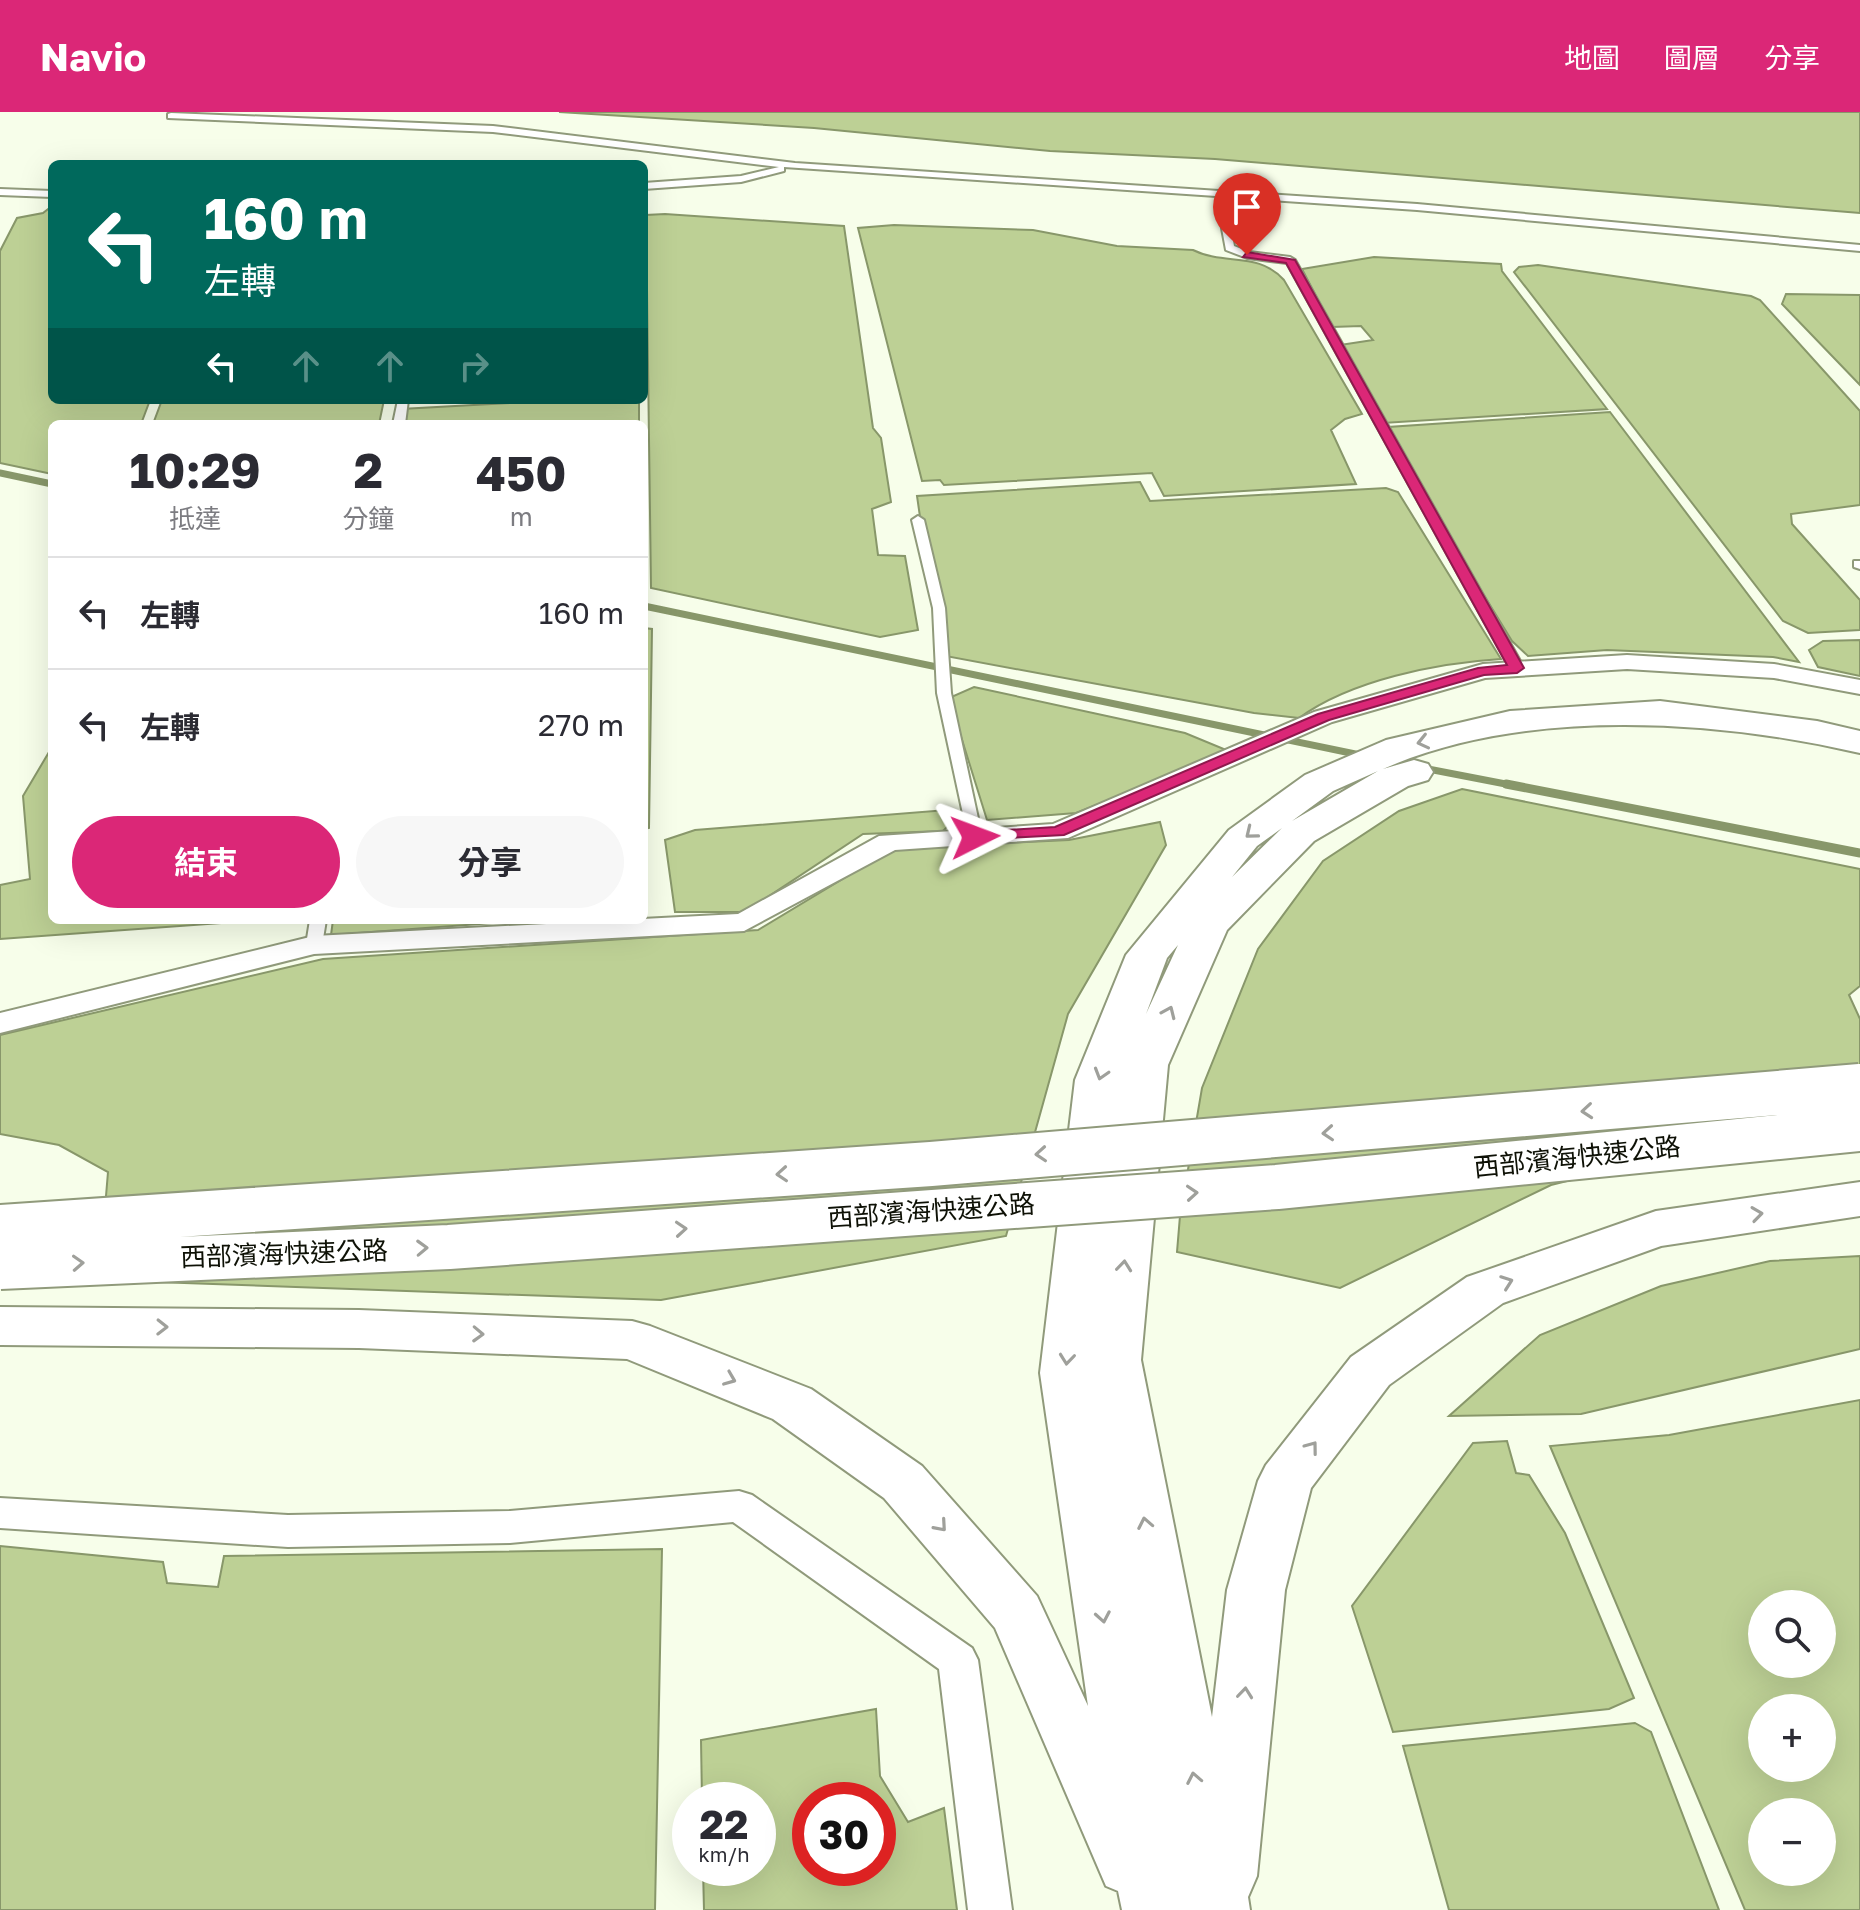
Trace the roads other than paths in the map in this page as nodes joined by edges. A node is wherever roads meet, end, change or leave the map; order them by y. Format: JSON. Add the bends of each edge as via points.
{"nodes":[{"id":1,"x":171,"y":116,"type":"dead end"},
{"id":2,"x":795,"y":166,"type":"junction"},
{"id":3,"x":648,"y":186,"type":"edge"},
{"id":4,"x":0,"y":192,"type":"edge"},
{"id":5,"x":48,"y":194,"type":"edge"},
{"id":6,"x":1220,"y":194,"type":"junction"},
{"id":7,"x":1860,"y":248,"type":"edge"},
{"id":8,"x":918,"y":520,"type":"dead end"},
{"id":9,"x":1517,"y":668,"type":"junction"},
{"id":10,"x":1860,"y":687,"type":"edge"},
{"id":11,"x":1860,"y":742,"type":"edge"},
{"id":12,"x":1400,"y":763,"type":"junction"},
{"id":13,"x":1860,"y":763,"type":"edge"},
{"id":14,"x":975,"y":837,"type":"junction"},
{"id":15,"x":316,"y":933,"type":"edge"},
{"id":16,"x":0,"y":1023,"type":"edge"},
{"id":17,"x":1860,"y":1066,"type":"edge"},
{"id":18,"x":1860,"y":1086,"type":"edge"},
{"id":19,"x":1641,"y":1106,"type":"junction"},
{"id":20,"x":1860,"y":1129,"type":"edge"},
{"id":21,"x":1860,"y":1199,"type":"edge"},
{"id":22,"x":0,"y":1227,"type":"edge"},
{"id":23,"x":0,"y":1267,"type":"edge"},
{"id":24,"x":0,"y":1326,"type":"edge"},
{"id":25,"x":0,"y":1513,"type":"edge"},
{"id":26,"x":990,"y":1910,"type":"edge"},
{"id":27,"x":1151,"y":1910,"type":"edge"},
{"id":28,"x":1220,"y":1910,"type":"edge"}],
"edges":[{"from":1,"to":2,"type":"lane","via":[[493,129]]},
{"from":2,"to":3,"type":"lane","via":[[741,179]]},
{"from":2,"to":6,"type":"lane"},
{"from":4,"to":5,"type":"lane"},
{"from":6,"to":7,"type":"lane"},
{"from":6,"to":9,"type":"lane","via":[[1229,248],[1290,260]]},
{"from":8,"to":14,"type":"lane","via":[[939,608],[944,693]]},
{"from":9,"to":10,"type":"street","via":[[1627,662],[1774,671]]},
{"from":9,"to":14,"type":"street","via":[[1483,671],[1323,717],[1058,832]]},
{"from":11,"to":12,"type":"highway","one_way":true,"via":[[1660,712],[1510,722]]},
{"from":12,"to":13,"type":"highway","via":[[1523,740],[1643,727],[1769,740],[1839,753]]},
{"from":12,"to":27,"type":"highway","one_way":true,"via":[[1319,783],[1243,838],[1147,955],[1098,1080],[1066,1373]]},
{"from":28,"to":12,"type":"highway","one_way":true,"via":[[1115,1360],[1145,1065],[1208,925],[1300,833],[1394,778]]},
{"from":14,"to":15,"type":"street","via":[[889,842],[744,922]]},
{"from":15,"to":16,"type":"street"},
{"from":17,"to":19,"type":"highway"},
{"from":18,"to":19,"type":"highway","name":"西部濱海快速公路","bridge":true},
{"from":19,"to":22,"type":"highway","name":"西部濱海快速公路","one_way":true,"bridge":true,"via":[[586,1188]]},
{"from":23,"to":20,"type":"highway","name":"西部濱海快速公路","one_way":true,"bridge":true,"via":[[449,1247],[1277,1187]]},
{"from":28,"to":21,"type":"highway","one_way":true,"via":[[1256,1590],[1285,1481],[1370,1371],[1485,1290],[1642,1234]]},
{"from":24,"to":27,"type":"highway","one_way":true,"via":[[359,1329],[632,1340],[792,1404],[903,1482],[1017,1613]]},
{"from":25,"to":26,"type":"street","via":[[288,1531],[510,1527],[739,1506],[958,1660]]}]}
